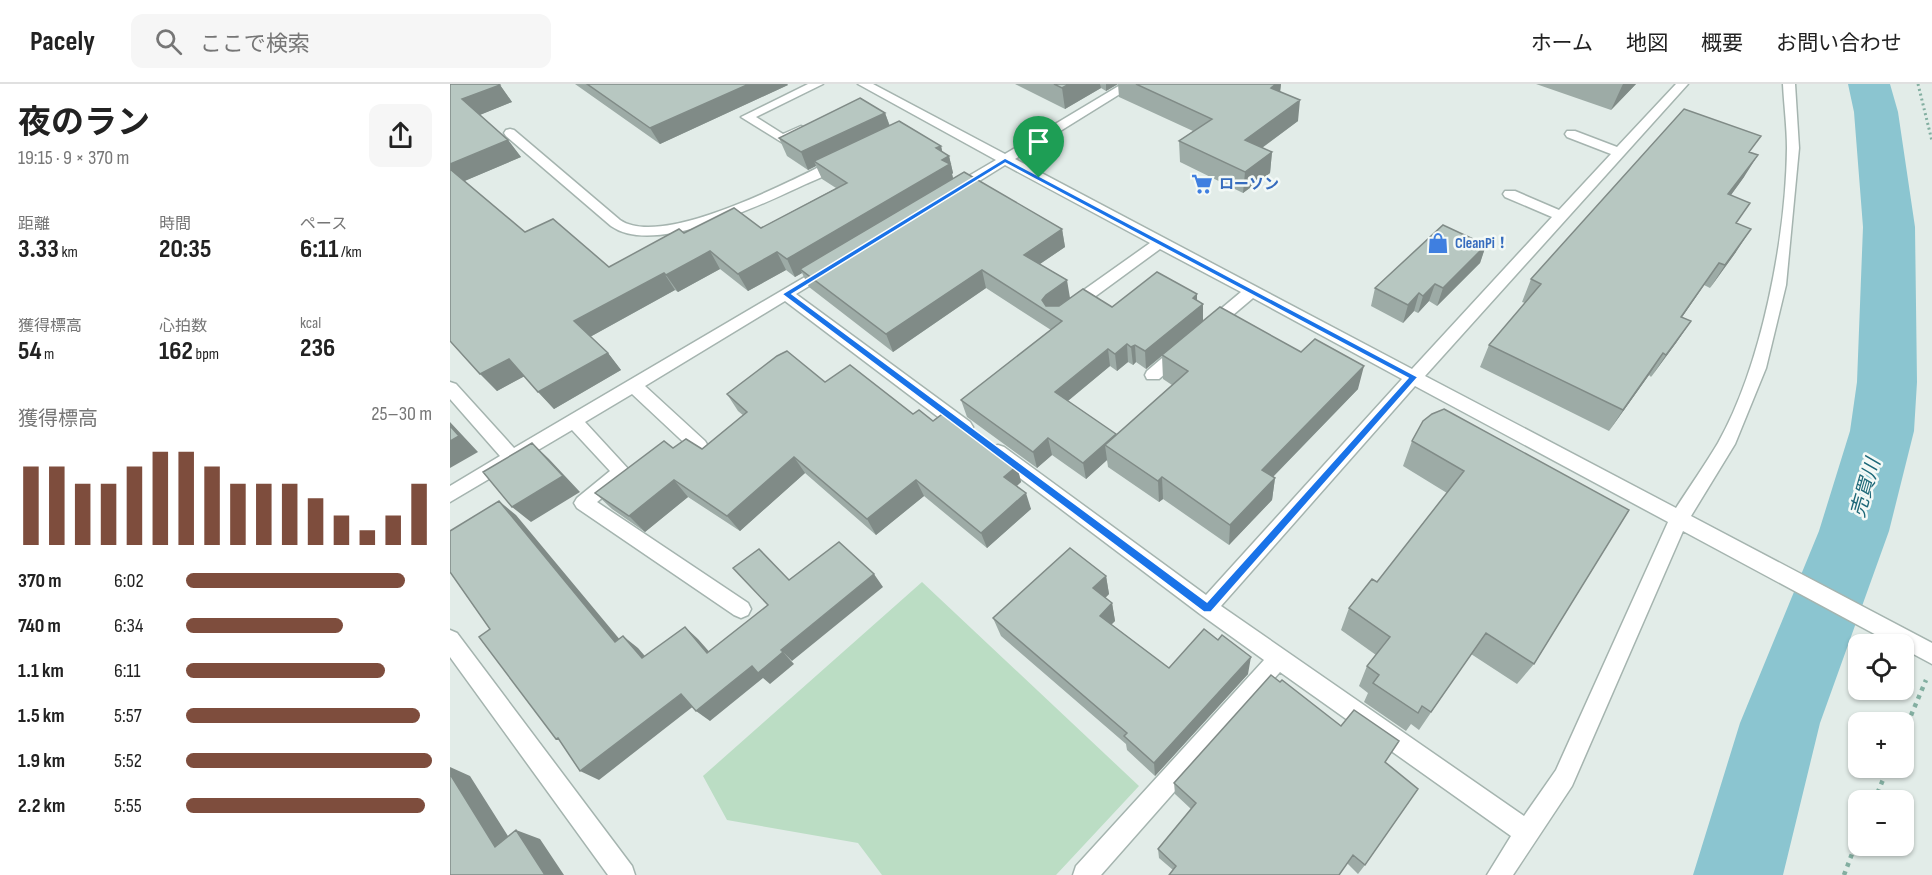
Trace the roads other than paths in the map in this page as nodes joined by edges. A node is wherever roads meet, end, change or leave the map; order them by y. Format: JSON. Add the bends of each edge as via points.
{"nodes":[{"id":1,"x":817,"y":84,"type":"edge"},
{"id":2,"x":1130,"y":84,"type":"edge"},
{"id":3,"x":1682,"y":84,"type":"edge"},
{"id":4,"x":1789,"y":84,"type":"edge"},
{"id":5,"x":870,"y":91,"type":"edge"},
{"id":6,"x":814,"y":123,"type":"edge"},
{"id":7,"x":510,"y":133,"type":"dead end"},
{"id":8,"x":1571,"y":134,"type":"dead end"},
{"id":9,"x":1620,"y":153,"type":"junction"},
{"id":10,"x":854,"y":155,"type":"edge"},
{"id":11,"x":1005,"y":160,"type":"junction"},
{"id":12,"x":1509,"y":194,"type":"dead end"},
{"id":13,"x":945,"y":197,"type":"edge"},
{"id":14,"x":1561,"y":216,"type":"junction"},
{"id":15,"x":1160,"y":242,"type":"junction"},
{"id":16,"x":836,"y":263,"type":"edge"},
{"id":17,"x":1252,"y":291,"type":"junction"},
{"id":18,"x":786,"y":294,"type":"junction"},
{"id":19,"x":1056,"y":318,"type":"edge"},
{"id":20,"x":1153,"y":375,"type":"dead end"},
{"id":21,"x":1414,"y":377,"type":"junction"},
{"id":22,"x":633,"y":385,"type":"junction"},
{"id":23,"x":450,"y":388,"type":"edge"},
{"id":24,"x":573,"y":420,"type":"junction"},
{"id":25,"x":699,"y":446,"type":"edge"},
{"id":26,"x":512,"y":457,"type":"junction"},
{"id":27,"x":450,"y":495,"type":"edge"},
{"id":28,"x":1685,"y":522,"type":"junction"},
{"id":29,"x":1207,"y":608,"type":"junction"},
{"id":30,"x":741,"y":609,"type":"dead end"},
{"id":31,"x":450,"y":640,"type":"edge"},
{"id":32,"x":1932,"y":654,"type":"edge"},
{"id":33,"x":1278,"y":659,"type":"junction"},
{"id":34,"x":1528,"y":833,"type":"junction"},
{"id":35,"x":623,"y":875,"type":"edge"},
{"id":36,"x":1085,"y":875,"type":"edge"},
{"id":37,"x":1499,"y":875,"type":"edge"}],
"edges":[{"from":1,"to":6,"type":"street","via":[[747,117],[783,139]]},
{"from":2,"to":11,"type":"street"},
{"from":3,"to":9,"type":"street"},
{"from":4,"to":28,"type":"street","via":[[1792,148],[1779,285],[1758,368],[1726,444]]},
{"from":5,"to":11,"type":"street","via":[[923,122]]},
{"from":7,"to":10,"type":"street","via":[[556,176],[625,229],[658,233],[778,192]]},
{"from":8,"to":9,"type":"street"},
{"from":9,"to":14,"type":"street"},
{"from":11,"to":13,"type":"street"},
{"from":11,"to":15,"type":"street"},
{"from":12,"to":14,"type":"street"},
{"from":14,"to":21,"type":"street"},
{"from":15,"to":17,"type":"street"},
{"from":15,"to":19,"type":"street"},
{"from":16,"to":18,"type":"street"},
{"from":17,"to":20,"type":"street"},
{"from":17,"to":21,"type":"street"},
{"from":18,"to":22,"type":"street"},
{"from":18,"to":29,"type":"street"},
{"from":21,"to":28,"type":"street"},
{"from":21,"to":29,"type":"street"},
{"from":22,"to":24,"type":"street"},
{"from":22,"to":25,"type":"street"},
{"from":23,"to":26,"type":"street"},
{"from":24,"to":26,"type":"street"},
{"from":24,"to":30,"type":"street","via":[[622,472],[583,503]]},
{"from":26,"to":27,"type":"street"},
{"from":28,"to":32,"type":"street"},
{"from":28,"to":34,"type":"street","via":[[1564,778]]},
{"from":29,"to":33,"type":"street"},
{"from":31,"to":35,"type":"street"},
{"from":33,"to":34,"type":"street"},
{"from":33,"to":36,"type":"street"},
{"from":34,"to":37,"type":"street"}]}
